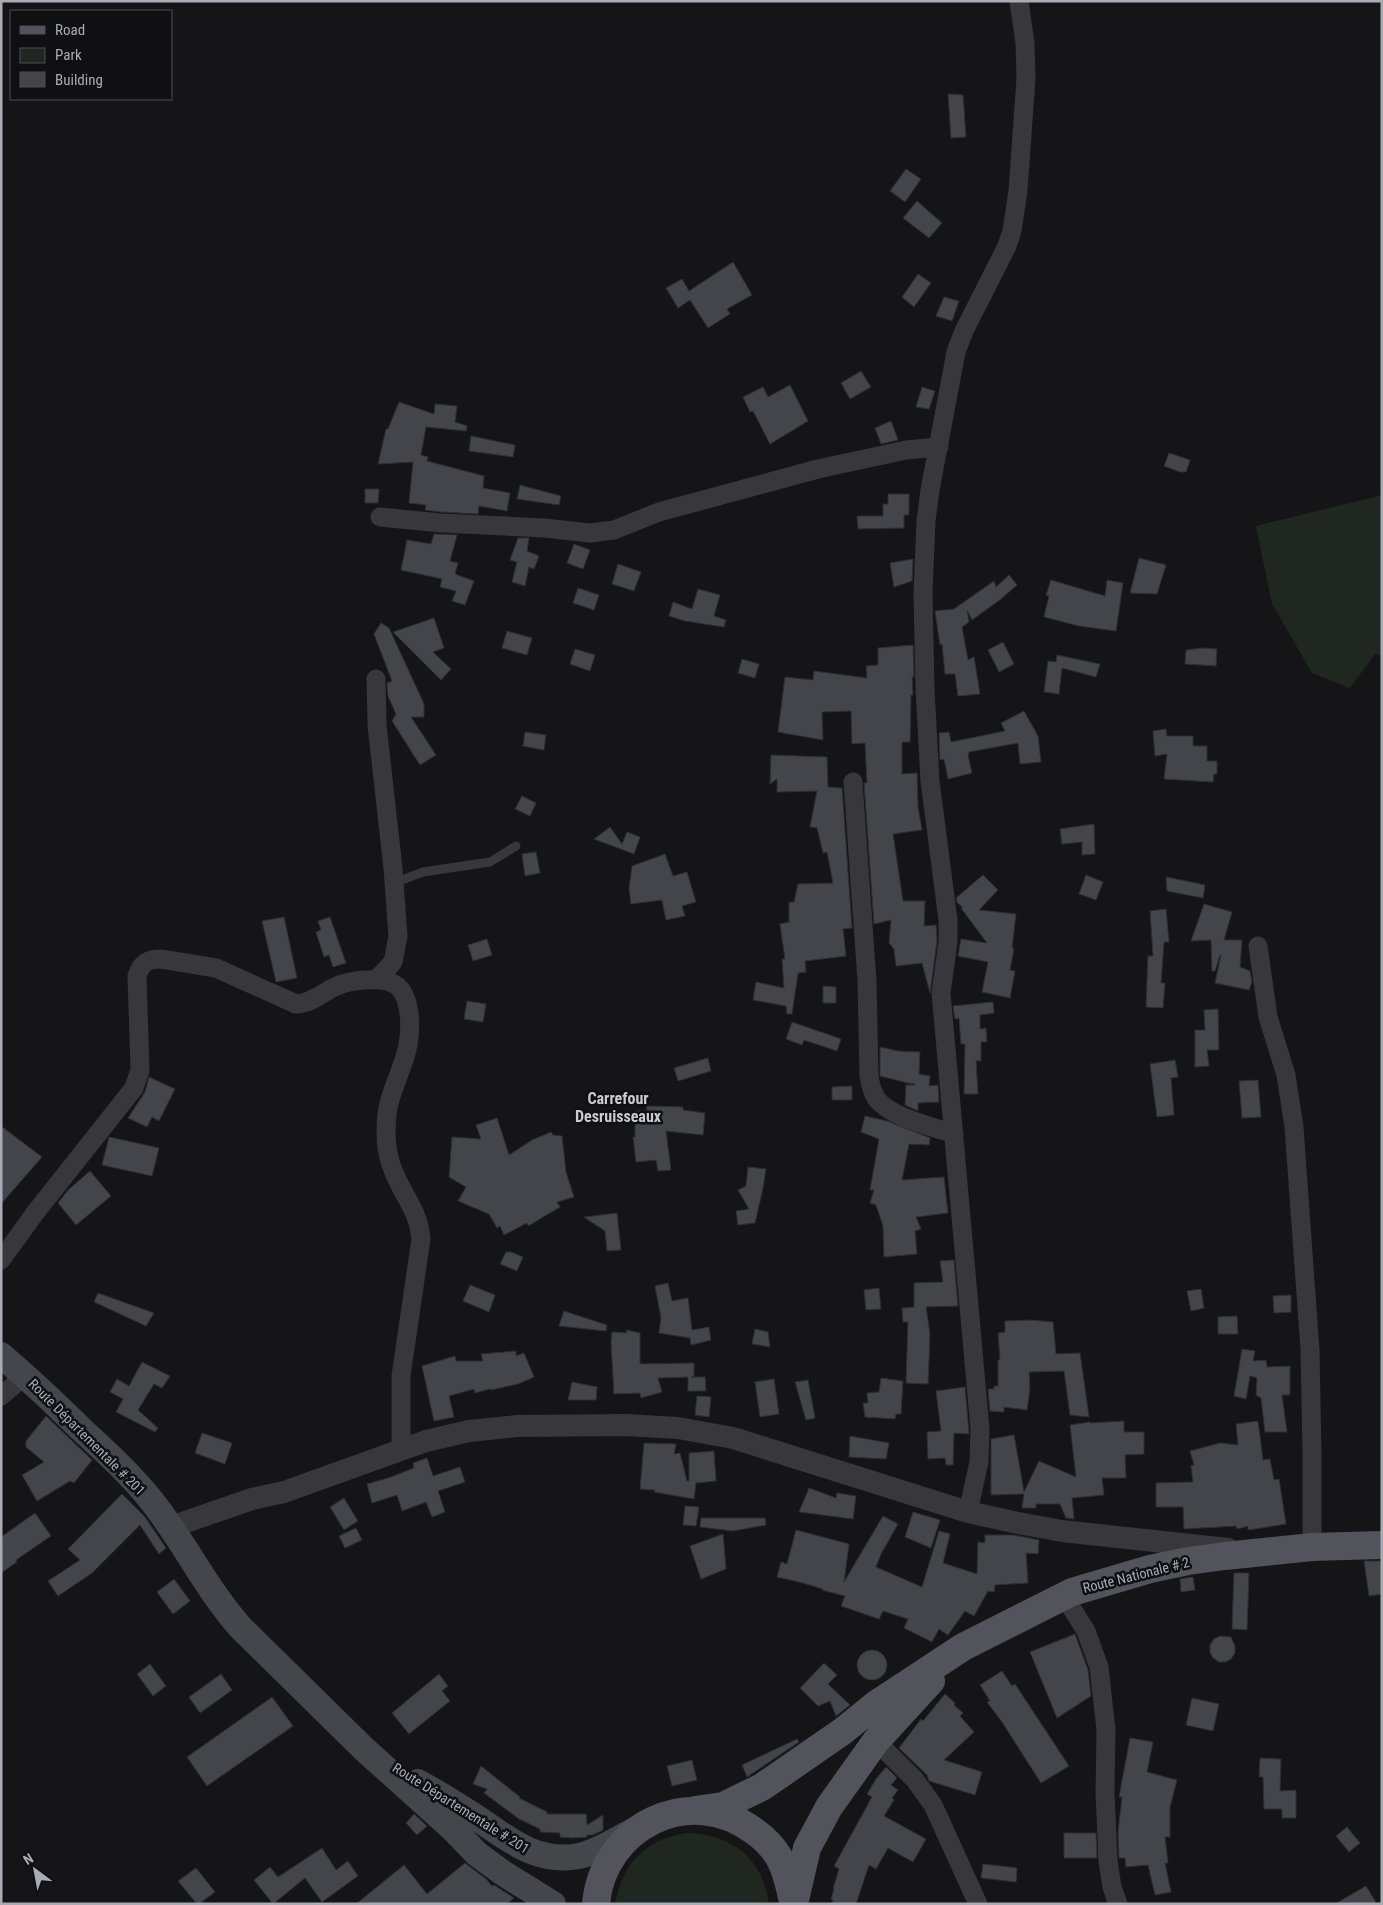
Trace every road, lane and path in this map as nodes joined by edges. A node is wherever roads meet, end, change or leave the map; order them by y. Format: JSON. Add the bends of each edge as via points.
{"nodes":[{"id":1,"x":1019,"y":1,"type":"edge"},
{"id":2,"x":938,"y":447,"type":"junction"},
{"id":3,"x":380,"y":517,"type":"dead end"},
{"id":4,"x":376,"y":679,"type":"dead end"},
{"id":5,"x":853,"y":782,"type":"dead end"},
{"id":6,"x":516,"y":846,"type":"dead end"},
{"id":7,"x":394,"y":883,"type":"junction"},
{"id":8,"x":1258,"y":946,"type":"dead end"},
{"id":9,"x":378,"y":979,"type":"junction"},
{"id":10,"x":954,"y":1134,"type":"junction"},
{"id":11,"x":1,"y":1260,"type":"edge"},
{"id":12,"x":1,"y":1355,"type":"edge"},
{"id":13,"x":26,"y":1375,"type":"junction"},
{"id":14,"x":1,"y":1396,"type":"edge"},
{"id":15,"x":401,"y":1451,"type":"junction"},
{"id":16,"x":968,"y":1512,"type":"junction"},
{"id":17,"x":171,"y":1527,"type":"junction"},
{"id":18,"x":1382,"y":1545,"type":"edge"},
{"id":19,"x":1312,"y":1548,"type":"junction"},
{"id":20,"x":1267,"y":1553,"type":"junction"},
{"id":21,"x":1064,"y":1596,"type":"junction"},
{"id":22,"x":963,"y":1647,"type":"junction"},
{"id":23,"x":876,"y":1741,"type":"junction"},
{"id":24,"x":364,"y":1749,"type":"junction"},
{"id":25,"x":695,"y":1810,"type":"junction"},
{"id":26,"x":645,"y":1824,"type":"junction"},
{"id":27,"x":553,"y":1904,"type":"edge"},
{"id":28,"x":596,"y":1904,"type":"edge"},
{"id":29,"x":793,"y":1904,"type":"edge"},
{"id":30,"x":978,"y":1904,"type":"edge"},
{"id":31,"x":1118,"y":1904,"type":"edge"}],
"edges":[{"from":1,"to":2,"type":"street","via":[[1026,78],[1012,231],[956,352]]},
{"from":2,"to":3,"type":"street","via":[[906,450],[818,469],[659,512],[614,530],[590,533]]},
{"from":2,"to":10,"type":"street","via":[[926,520],[923,602],[930,781],[948,920],[941,993]]},
{"from":4,"to":7,"type":"street","via":[[377,725]]},
{"from":5,"to":10,"type":"street","via":[[867,981],[868,1076],[877,1099],[884,1106]]},
{"from":6,"to":7,"type":"lane","via":[[490,862],[423,872]]},
{"from":7,"to":9,"type":"street","via":[[397,950],[394,962]]},
{"from":8,"to":19,"type":"street","via":[[1268,1017],[1286,1075],[1294,1127],[1310,1350]]},
{"from":9,"to":11,"type":"street","via":[[341,984],[296,1004],[216,968],[161,958],[143,963],[137,976],[140,1070],[134,1088]]},
{"from":9,"to":15,"type":"street","via":[[399,987],[407,1002],[408,1045],[387,1112],[387,1152],[392,1170],[414,1208],[421,1240],[401,1376]]},
{"from":10,"to":16,"type":"street","via":[[980,1429],[978,1462]]},
{"from":12,"to":13,"type":"main road","name":"Route Départementale # 201"},
{"from":13,"to":14,"type":"street"},
{"from":13,"to":17,"type":"main road","name":"Route Départementale # 201","via":[[114,1459]]},
{"from":15,"to":16,"type":"street","via":[[426,1441],[469,1431],[517,1426],[678,1428],[733,1438]]},
{"from":15,"to":17,"type":"street"},
{"from":16,"to":20,"type":"street","via":[[1062,1532]]},
{"from":17,"to":24,"type":"main road","name":"Route Départementale # 201","via":[[225,1610]]},
{"from":18,"to":19,"type":"main road","name":"Route Nationale # 2"},
{"from":19,"to":20,"type":"main road","name":"Route Nationale # 2"},
{"from":20,"to":21,"type":"main road","name":"Route Nationale # 2","via":[[1225,1556],[1150,1569]]},
{"from":21,"to":22,"type":"main road","name":"Route Nationale # 2"},
{"from":21,"to":31,"type":"street","via":[[1086,1630],[1099,1667],[1106,1730],[1108,1861]]},
{"from":22,"to":23,"type":"main road","name":"Route Nationale # 2"},
{"from":22,"to":25,"type":"main road","name":"Route Nationale # 2","via":[[875,1705],[762,1787],[723,1806]]},
{"from":23,"to":29,"type":"main road","name":"Route Nationale # 2","via":[[829,1807],[807,1848]]},
{"from":23,"to":30,"type":"street","via":[[915,1780],[933,1805]]},
{"from":24,"to":26,"type":"main road","name":"Route Départementale # 201","via":[[516,1845],[538,1855],[561,1858],[588,1853]]},
{"from":24,"to":27,"type":"main road","name":"Route Départementale # 201","via":[[477,1854]]},
{"from":25,"to":26,"type":"main road","name":"Route Nationale # 2","via":[[669,1814]]},
{"from":25,"to":29,"type":"main road","via":[[720,1814],[744,1823],[764,1838],[779,1858],[789,1881]]},
{"from":26,"to":28,"type":"main road","name":"Route Nationale # 2","via":[[614,1852],[604,1871]]}]}
